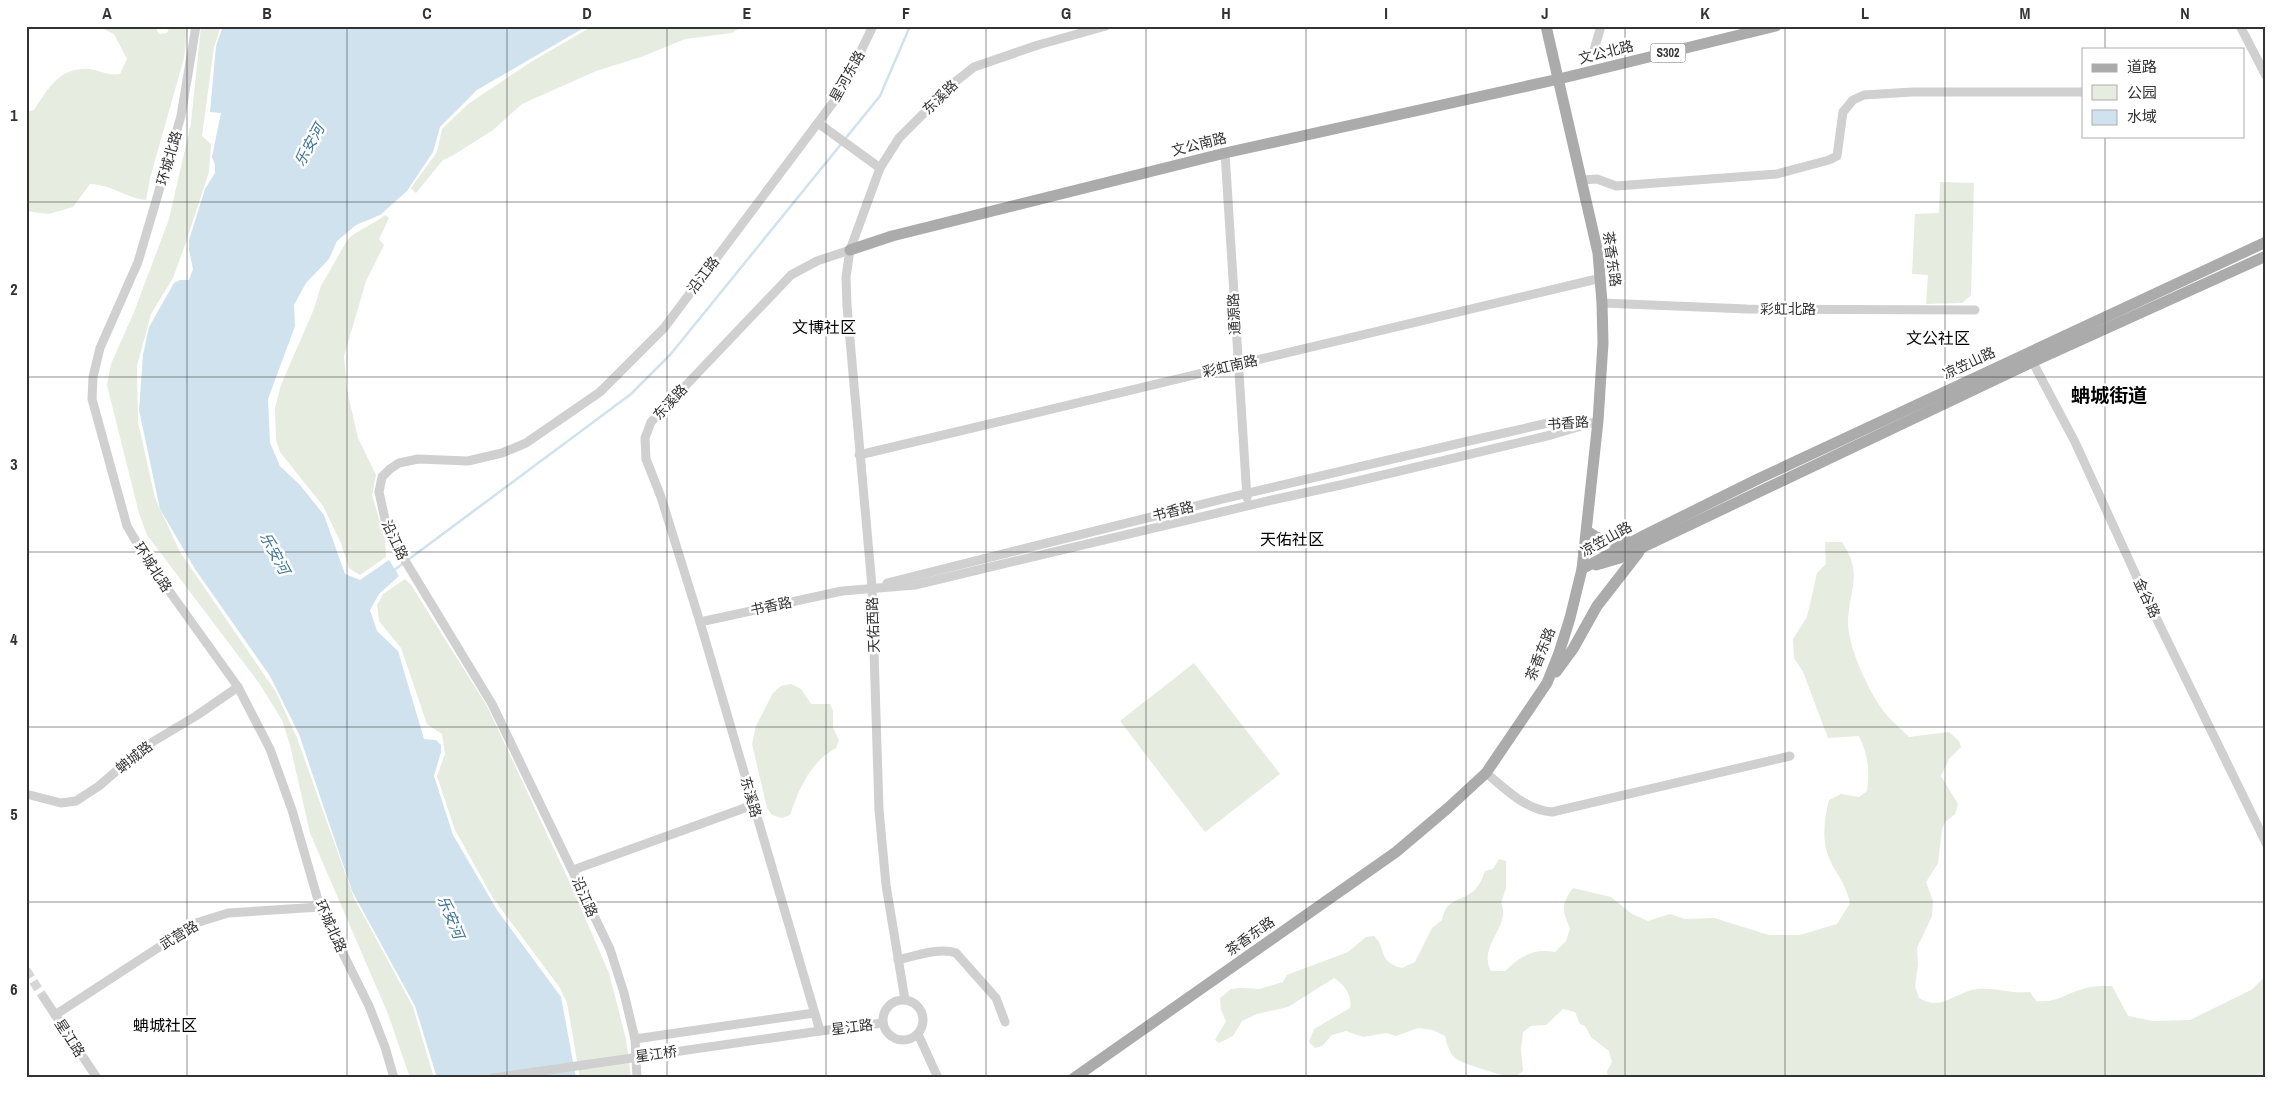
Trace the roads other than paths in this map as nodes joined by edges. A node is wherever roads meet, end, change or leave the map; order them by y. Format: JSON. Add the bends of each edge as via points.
{"nodes":[{"id":1,"x":196,"y":26,"type":"edge"},
{"id":2,"x":873,"y":26,"type":"edge"},
{"id":3,"x":1106,"y":26,"type":"edge"},
{"id":4,"x":1546,"y":26,"type":"edge"},
{"id":5,"x":1601,"y":26,"type":"edge"},
{"id":6,"x":1776,"y":26,"type":"edge"},
{"id":7,"x":2240,"y":26,"type":"edge"},
{"id":8,"x":1594,"y":50,"type":"dead end"},
{"id":9,"x":2266,"y":76,"type":"edge"},
{"id":10,"x":1559,"y":79,"type":"junction"},
{"id":11,"x":2082,"y":92,"type":"edge"},
{"id":12,"x":818,"y":123,"type":"junction"},
{"id":13,"x":1225,"y":153,"type":"junction"},
{"id":14,"x":880,"y":168,"type":"junction"},
{"id":15,"x":1582,"y":180,"type":"junction"},
{"id":16,"x":2266,"y":242,"type":"edge"},
{"id":17,"x":850,"y":250,"type":"junction"},
{"id":18,"x":2266,"y":256,"type":"edge"},
{"id":19,"x":1601,"y":278,"type":"junction"},
{"id":20,"x":1602,"y":303,"type":"junction"},
{"id":21,"x":1975,"y":310,"type":"dead end"},
{"id":22,"x":2030,"y":357,"type":"junction"},
{"id":23,"x":1237,"y":364,"type":"junction"},
{"id":24,"x":1598,"y":421,"type":"junction"},
{"id":25,"x":859,"y":455,"type":"junction"},
{"id":26,"x":1246,"y":494,"type":"junction"},
{"id":27,"x":1249,"y":505,"type":"junction"},
{"id":28,"x":1587,"y":531,"type":"junction"},
{"id":29,"x":1643,"y":541,"type":"junction"},
{"id":30,"x":1582,"y":569,"type":"junction"},
{"id":31,"x":872,"y":587,"type":"junction"},
{"id":32,"x":700,"y":622,"type":"junction"},
{"id":33,"x":1547,"y":683,"type":"junction"},
{"id":34,"x":238,"y":688,"type":"junction"},
{"id":35,"x":1790,"y":756,"type":"dead end"},
{"id":36,"x":1486,"y":773,"type":"junction"},
{"id":37,"x":26,"y":794,"type":"edge"},
{"id":38,"x":753,"y":804,"type":"junction"},
{"id":39,"x":2266,"y":844,"type":"edge"},
{"id":40,"x":573,"y":870,"type":"junction"},
{"id":41,"x":320,"y":907,"type":"junction"},
{"id":42,"x":898,"y":960,"type":"junction"},
{"id":43,"x":44,"y":998,"type":"tunnel mouth"},
{"id":44,"x":904,"y":1000,"type":"junction"},
{"id":45,"x":814,"y":1013,"type":"junction"},
{"id":46,"x":55,"y":1015,"type":"junction"},
{"id":47,"x":1005,"y":1022,"type":"dead end"},
{"id":48,"x":883,"y":1023,"type":"junction"},
{"id":49,"x":820,"y":1031,"type":"junction"},
{"id":50,"x":918,"y":1034,"type":"junction"},
{"id":51,"x":635,"y":1039,"type":"junction"},
{"id":52,"x":97,"y":1078,"type":"edge"},
{"id":53,"x":394,"y":1078,"type":"edge"},
{"id":54,"x":493,"y":1078,"type":"edge"},
{"id":55,"x":637,"y":1078,"type":"edge"},
{"id":56,"x":938,"y":1078,"type":"edge"},
{"id":57,"x":1074,"y":1078,"type":"edge"}],
"edges":[{"from":1,"to":34,"type":"street","name":"环城北路","via":[[181,116],[138,262],[100,348],[92,399],[128,526],[147,560]]},
{"from":2,"to":12,"type":"street","name":"星河东路","via":[[841,92]]},
{"from":3,"to":14,"type":"street","name":"东溪路","via":[[974,67],[954,82],[899,138]]},
{"from":4,"to":10,"type":"main road","name":"茶香东路"},
{"from":5,"to":8,"type":"street"},
{"from":6,"to":10,"type":"main road","name":"文公北路","number":"S302"},
{"from":7,"to":9,"type":"street"},
{"from":10,"to":13,"type":"main road","name":"文公南路"},
{"from":10,"to":15,"type":"main road","name":"茶香东路"},
{"from":11,"to":15,"type":"street","via":[[1912,92],[1864,96],[1854,100],[1843,112],[1837,156],[1828,160],[1777,174],[1616,186],[1597,179]]},
{"from":12,"to":14,"type":"street"},
{"from":12,"to":40,"type":"street","name":"沿江路","via":[[664,328],[600,392],[526,443],[502,453],[468,461],[418,459],[399,463],[382,477],[379,492],[392,539],[492,704]]},
{"from":13,"to":17,"type":"main road","name":"文公南路","via":[[892,236]]},
{"from":13,"to":23,"type":"street","name":"通源路"},
{"from":14,"to":17,"type":"street","name":"东溪路"},
{"from":15,"to":19,"type":"main road","name":"茶香东路"},
{"from":16,"to":22,"type":"main road","name":"凉笠山路"},
{"from":17,"to":25,"type":"street","name":"天佑西路","via":[[846,277],[847,306]]},
{"from":17,"to":32,"type":"street","name":"东溪路","via":[[817,261],[792,275],[651,422],[645,438],[646,459]]},
{"from":18,"to":22,"type":"main road","name":"凉笠山路"},
{"from":19,"to":20,"type":"main road","name":"茶香东路"},
{"from":19,"to":23,"type":"street","name":"彩虹南路"},
{"from":20,"to":21,"type":"street","name":"彩虹北路","via":[[1747,309]]},
{"from":20,"to":24,"type":"main road","name":"茶香东路"},
{"from":22,"to":29,"type":"main road","name":"凉笠山路"},
{"from":22,"to":39,"type":"street","name":"金谷路","via":[[2075,442]]},
{"from":23,"to":25,"type":"street","name":"彩虹南路"},
{"from":23,"to":26,"type":"street","name":"通源路"},
{"from":24,"to":26,"type":"street","name":"书香路","via":[[1548,423]]},
{"from":24,"to":27,"type":"street","name":"书香路","via":[[1551,435]]},
{"from":24,"to":28,"type":"main road","name":"茶香东路"},
{"from":25,"to":31,"type":"street","name":"天佑西路"},
{"from":26,"to":27,"type":"street","name":"通源路"},
{"from":26,"to":31,"type":"street","name":"书香路"},
{"from":27,"to":31,"type":"street","name":"书香路","via":[[916,585]]},
{"from":28,"to":29,"type":"main road","via":[[1610,542]]},
{"from":28,"to":30,"type":"main road","name":"茶香东路"},
{"from":29,"to":30,"type":"main road","name":"凉笠山路"},
{"from":29,"to":33,"type":"main road"},
{"from":30,"to":33,"type":"main road","name":"茶香东路","via":[[1570,618]]},
{"from":31,"to":32,"type":"street","name":"书香路"},
{"from":31,"to":42,"type":"street","name":"天佑西路","via":[[878,810]]},
{"from":32,"to":38,"type":"street","name":"东溪路"},
{"from":33,"to":36,"type":"main road","name":"茶香东路"},
{"from":34,"to":37,"type":"street","name":"蚺城路","via":[[144,747],[76,801],[61,803]]},
{"from":34,"to":41,"type":"street","name":"环城北路","via":[[270,749],[292,810]]},
{"from":35,"to":36,"type":"street","via":[[1552,812],[1530,807]]},
{"from":36,"to":57,"type":"main road","name":"茶香东路","via":[[1396,852]]},
{"from":38,"to":40,"type":"street"},
{"from":38,"to":45,"type":"street","name":"东溪路"},
{"from":40,"to":51,"type":"street","name":"沿江路","via":[[618,969]]},
{"from":41,"to":46,"type":"street","name":"武营路","via":[[228,913],[196,923]]},
{"from":41,"to":53,"type":"street","name":"环城北路","via":[[369,1006]]},
{"from":42,"to":44,"type":"street","name":"天佑西路"},
{"from":42,"to":47,"type":"street","via":[[938,952],[956,953],[996,998]]},
{"from":43,"to":46,"type":"street","name":"星江路"},
{"from":44,"to":48,"type":"street","via":[[889,1006]]},
{"from":44,"to":50,"type":"street","via":[[915,1004],[922,1013],[923,1024]]},
{"from":45,"to":49,"type":"street","name":"东溪路"},
{"from":45,"to":51,"type":"street"},
{"from":46,"to":52,"type":"street","name":"星江路"},
{"from":48,"to":49,"type":"street","name":"星江路"},
{"from":48,"to":50,"type":"street","via":[[889,1034],[900,1040]]},
{"from":49,"to":54,"type":"street","name":"星江桥","bridge":true},
{"from":50,"to":56,"type":"street"},
{"from":51,"to":55,"type":"street","name":"沿江路"}]}
